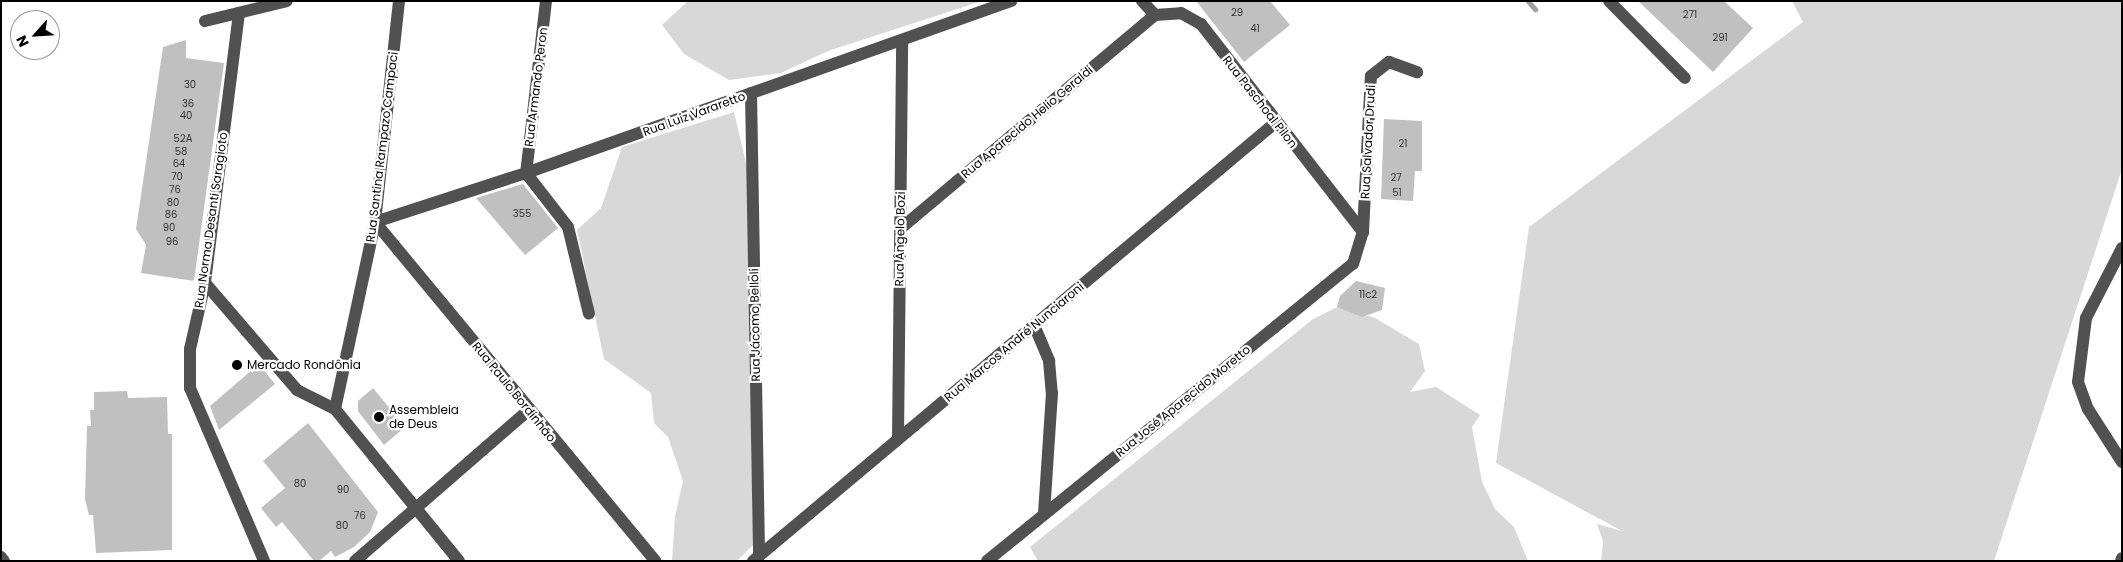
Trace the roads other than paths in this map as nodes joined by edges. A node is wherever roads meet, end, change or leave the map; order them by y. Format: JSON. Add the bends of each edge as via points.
{"nodes":[{"id":1,"x":287,"y":1,"type":"edge"},
{"id":2,"x":399,"y":1,"type":"edge"},
{"id":3,"x":546,"y":1,"type":"edge"},
{"id":4,"x":1011,"y":1,"type":"edge"},
{"id":5,"x":1142,"y":1,"type":"edge"},
{"id":6,"x":1609,"y":1,"type":"edge"},
{"id":7,"x":239,"y":13,"type":"junction"},
{"id":8,"x":1155,"y":15,"type":"junction"},
{"id":9,"x":206,"y":21,"type":"dead end"},
{"id":10,"x":902,"y":40,"type":"junction"},
{"id":11,"x":1417,"y":72,"type":"dead end"},
{"id":12,"x":1685,"y":78,"type":"dead end"},
{"id":13,"x":751,"y":94,"type":"junction"},
{"id":14,"x":1275,"y":123,"type":"junction"},
{"id":15,"x":526,"y":173,"type":"junction"},
{"id":16,"x":375,"y":222,"type":"junction"},
{"id":17,"x":900,"y":229,"type":"junction"},
{"id":18,"x":1363,"y":232,"type":"junction"},
{"id":19,"x":2122,"y":248,"type":"edge"},
{"id":20,"x":205,"y":283,"type":"junction"},
{"id":21,"x":589,"y":314,"type":"dead end"},
{"id":22,"x":1034,"y":325,"type":"junction"},
{"id":23,"x":335,"y":409,"type":"junction"},
{"id":24,"x":529,"y":410,"type":"junction"},
{"id":25,"x":898,"y":439,"type":"junction"},
{"id":26,"x":2122,"y":462,"type":"edge"},
{"id":27,"x":418,"y":510,"type":"junction"},
{"id":28,"x":1044,"y":514,"type":"junction"},
{"id":29,"x":1,"y":557,"type":"edge"},
{"id":30,"x":756,"y":558,"type":"edge"},
{"id":31,"x":4,"y":561,"type":"edge"},
{"id":32,"x":264,"y":561,"type":"edge"},
{"id":33,"x":355,"y":561,"type":"edge"},
{"id":34,"x":459,"y":561,"type":"edge"},
{"id":35,"x":655,"y":561,"type":"edge"},
{"id":36,"x":987,"y":561,"type":"edge"}],
"edges":[{"from":1,"to":7,"type":"street"},
{"from":2,"to":16,"type":"street","name":"Rua Santina Rampazo Campaci"},
{"from":3,"to":15,"type":"street","name":"Rua Armando Peron"},
{"from":4,"to":10,"type":"street","name":"Rua Luiz Vararetto"},
{"from":5,"to":8,"type":"street"},
{"from":6,"to":12,"type":"street"},
{"from":7,"to":9,"type":"street"},
{"from":7,"to":20,"type":"street","name":"Rua Norma Desanti Saragioto"},
{"from":8,"to":14,"type":"street","name":"Rua Paschoal Pilon","via":[[1182,13],[1201,24]]},
{"from":8,"to":17,"type":"street","name":"Rua Aparecido Helio Geraldi"},
{"from":10,"to":13,"type":"street","name":"Rua Luiz Vararetto"},
{"from":10,"to":17,"type":"street","name":"Rua Ângelo Bozi"},
{"from":11,"to":18,"type":"street","name":"Rua Salvador Drudi","via":[[1389,62],[1371,76]]},
{"from":13,"to":15,"type":"street","name":"Rua Luiz Vararetto"},
{"from":13,"to":30,"type":"street","name":"Rua Jácomo Belloli"},
{"from":14,"to":18,"type":"street","name":"Rua Paschoal Pilon"},
{"from":14,"to":22,"type":"street","name":"Rua Marcos André Nunciaroni"},
{"from":15,"to":16,"type":"street","name":"Rua Luiz Vararetto"},
{"from":15,"to":21,"type":"street","via":[[568,227]]},
{"from":16,"to":23,"type":"street","name":"Rua Santina Rampazo Campaci"},
{"from":16,"to":24,"type":"street","name":"Rua Paulo Bordinhão"},
{"from":17,"to":25,"type":"street","name":"Rua Ângelo Bozi"},
{"from":18,"to":28,"type":"street","name":"Rua José Aparecido Moretto","via":[[1354,264]]},
{"from":19,"to":26,"type":"street","via":[[2086,318],[2078,382],[2088,409]]},
{"from":20,"to":23,"type":"street","via":[[297,390]]},
{"from":20,"to":32,"type":"street","name":"Rua Norma Desanti Saragioto","via":[[190,349],[190,388]]},
{"from":22,"to":25,"type":"street","name":"Rua Marcos André Nunciaroni"},
{"from":22,"to":28,"type":"street","via":[[1049,361],[1052,393]]},
{"from":23,"to":27,"type":"street"},
{"from":24,"to":27,"type":"street"},
{"from":24,"to":35,"type":"street","name":"Rua Paulo Bordinhão"},
{"from":25,"to":30,"type":"street","name":"Rua Marcos André Nunciaroni"},
{"from":27,"to":33,"type":"street"},
{"from":27,"to":34,"type":"street"},
{"from":28,"to":36,"type":"street","name":"Rua José Aparecido Moretto"},
{"from":29,"to":31,"type":"street"}]}
